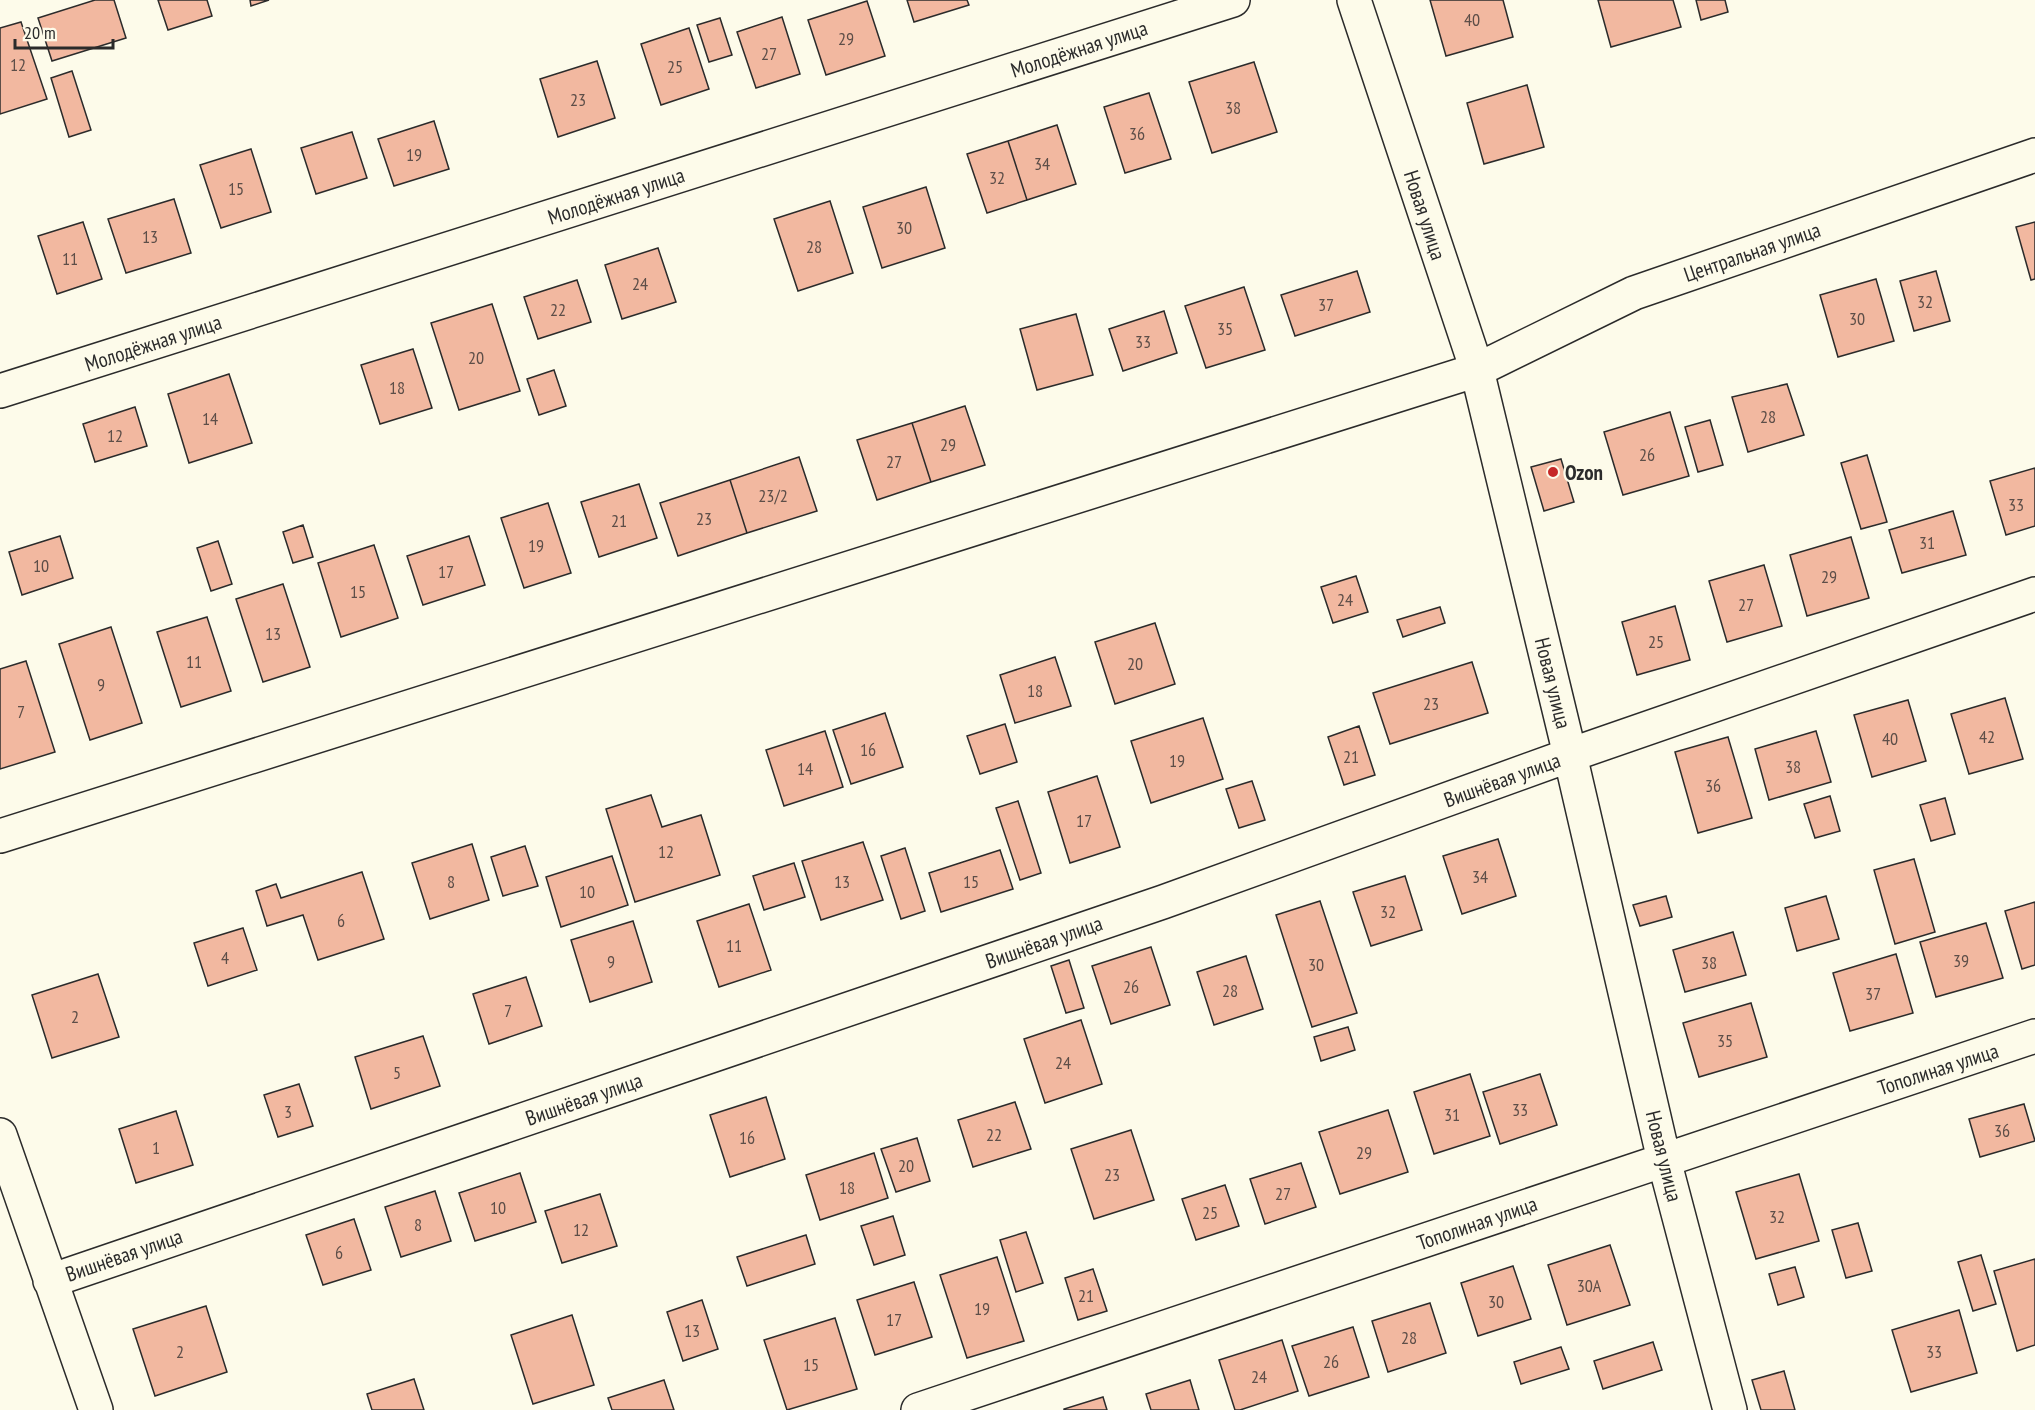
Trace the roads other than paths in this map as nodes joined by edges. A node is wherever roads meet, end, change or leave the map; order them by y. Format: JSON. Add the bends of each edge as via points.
{"nodes":[{"id":1,"x":1233,"y":0,"type":"edge"},
{"id":2,"x":1354,"y":0,"type":"edge"},
{"id":3,"x":2035,"y":155,"type":"edge"},
{"id":4,"x":1477,"y":370,"type":"junction"},
{"id":5,"x":0,"y":391,"type":"edge"},
{"id":6,"x":2035,"y":594,"type":"edge"},
{"id":7,"x":1570,"y":755,"type":"junction"},
{"id":8,"x":0,"y":836,"type":"edge"},
{"id":9,"x":2035,"y":1036,"type":"edge"},
{"id":10,"x":0,"y":1135,"type":"edge"},
{"id":11,"x":1664,"y":1160,"type":"junction"},
{"id":12,"x":50,"y":1281,"type":"junction"},
{"id":13,"x":96,"y":1410,"type":"edge"},
{"id":14,"x":918,"y":1410,"type":"edge"},
{"id":15,"x":1730,"y":1410,"type":"edge"}],
"edges":[{"from":1,"to":5,"type":"street","name":"Молодёжная улица"},
{"from":2,"to":4,"type":"street","name":"Новая улица"},
{"from":3,"to":4,"type":"street","name":"Центральная улица","via":[[1634,293]]},
{"from":4,"to":7,"type":"street","name":"Новая улица"},
{"from":4,"to":8,"type":"street","name":"Центральная улица"},
{"from":6,"to":7,"type":"street","name":"Вишнёвая улица"},
{"from":7,"to":11,"type":"street","name":"Новая улица"},
{"from":7,"to":12,"type":"street","name":"Вишнёвая улица","via":[[1163,902]]},
{"from":9,"to":11,"type":"street","name":"Тополиная улица"},
{"from":10,"to":12,"type":"street"},
{"from":11,"to":14,"type":"street","name":"Тополиная улица"},
{"from":11,"to":15,"type":"street","name":"Новая улица"},
{"from":12,"to":13,"type":"street"}]}
